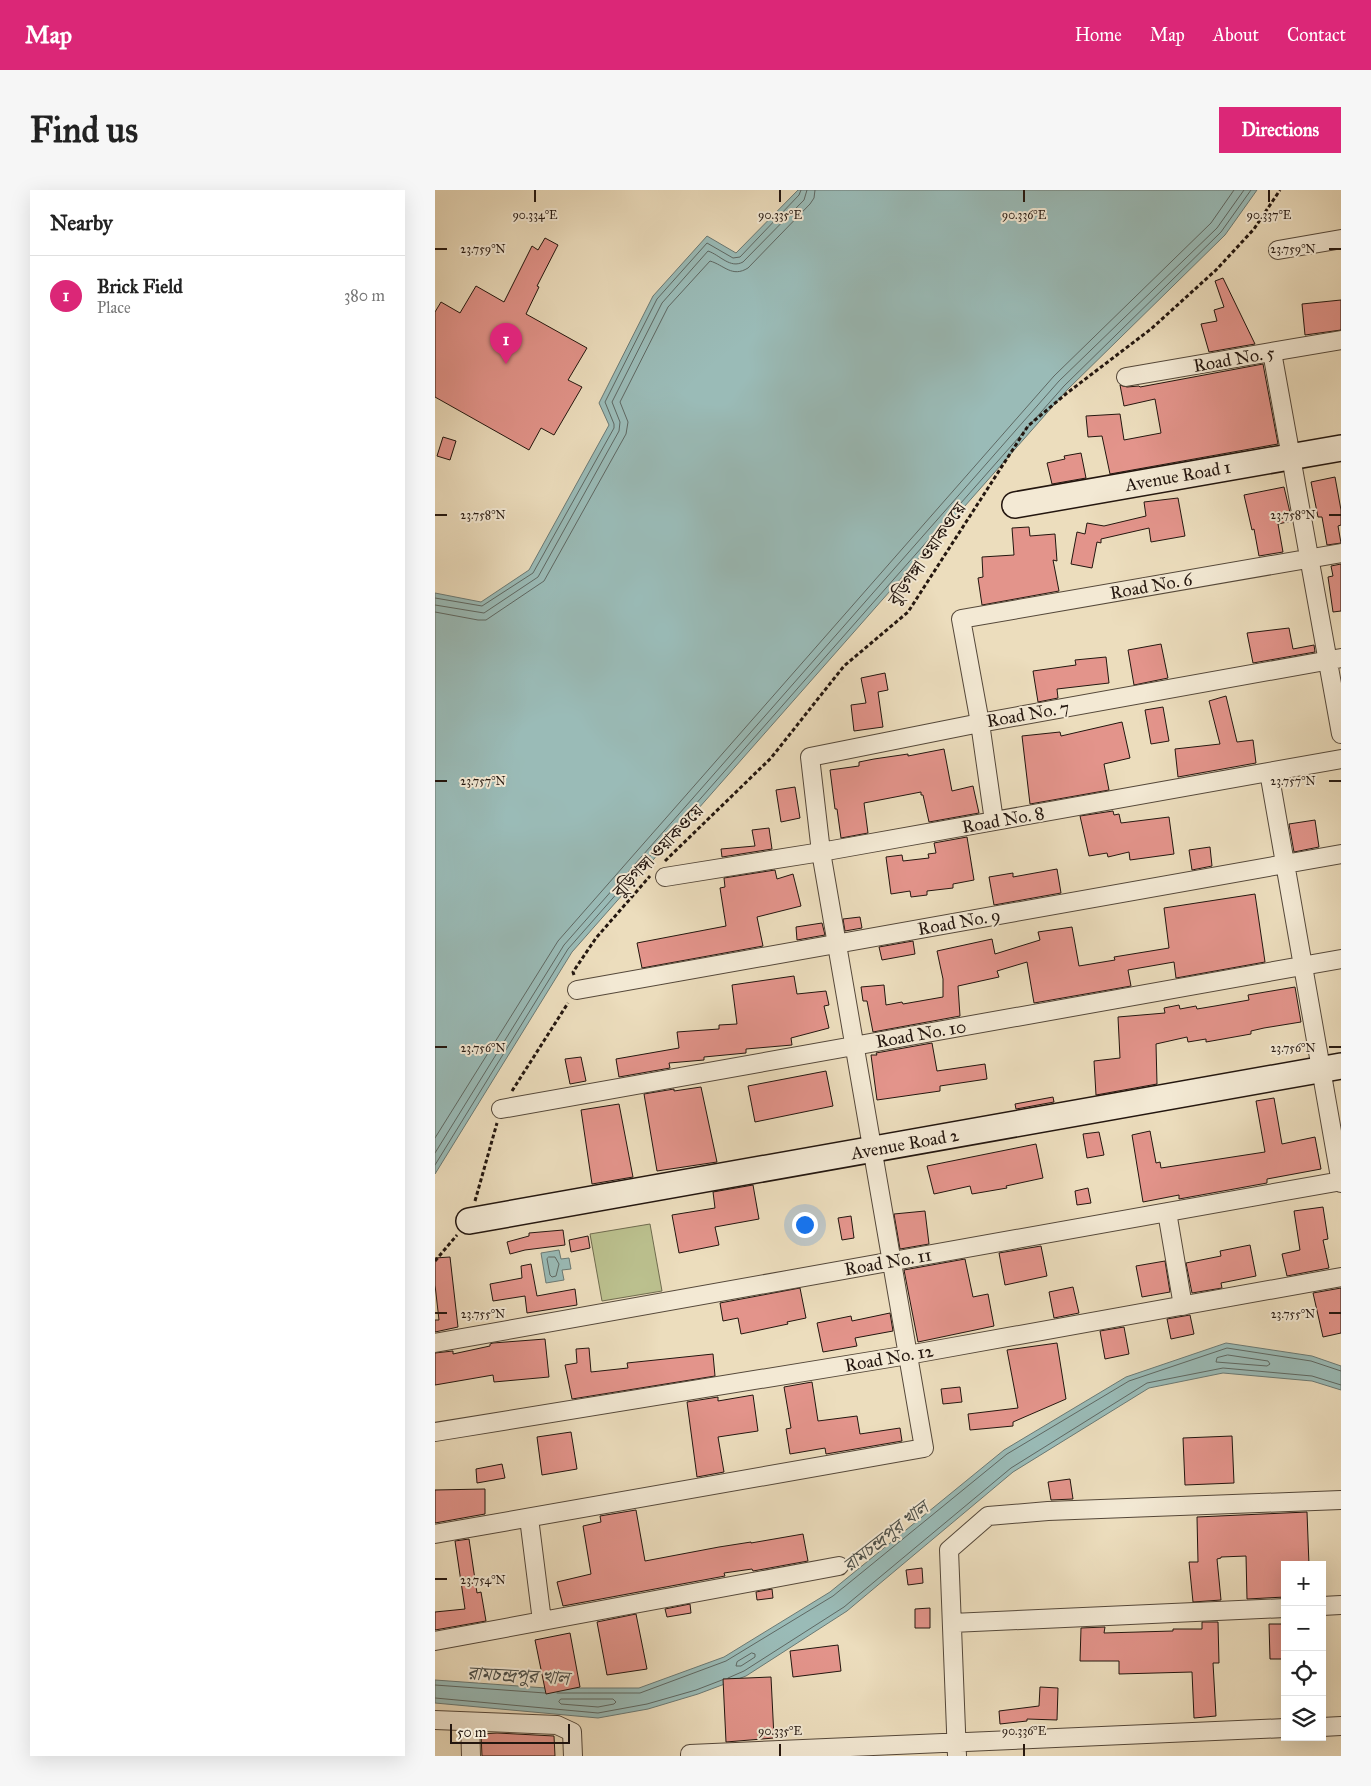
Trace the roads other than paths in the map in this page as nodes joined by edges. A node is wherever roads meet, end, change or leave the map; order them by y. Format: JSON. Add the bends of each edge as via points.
{"nodes":[{"id":1,"x":1341,"y":239,"type":"edge"},
{"id":2,"x":1278,"y":250,"type":"dead end"},
{"id":3,"x":1341,"y":340,"type":"edge"},
{"id":4,"x":1272,"y":352,"type":"junction"},
{"id":5,"x":1126,"y":377,"type":"dead end"},
{"id":6,"x":1341,"y":448,"type":"edge"},
{"id":7,"x":1291,"y":456,"type":"junction"},
{"id":8,"x":1015,"y":505,"type":"dead end"},
{"id":9,"x":1341,"y":554,"type":"edge"},
{"id":10,"x":1309,"y":559,"type":"junction"},
{"id":11,"x":1334,"y":659,"type":"edge"},
{"id":12,"x":980,"y":723,"type":"junction"},
{"id":13,"x":1341,"y":734,"type":"edge"},
{"id":14,"x":1341,"y":760,"type":"edge"},
{"id":15,"x":1269,"y":772,"type":"junction"},
{"id":16,"x":994,"y":821,"type":"junction"},
{"id":17,"x":821,"y":852,"type":"junction"},
{"id":18,"x":1341,"y":854,"type":"edge"},
{"id":19,"x":1285,"y":864,"type":"junction"},
{"id":20,"x":659,"y":871,"type":"road end"},
{"id":21,"x":837,"y":944,"type":"junction"},
{"id":22,"x":1341,"y":959,"type":"edge"},
{"id":23,"x":1303,"y":966,"type":"junction"},
{"id":24,"x":577,"y":990,"type":"road end"},
{"id":25,"x":855,"y":1046,"type":"junction"},
{"id":26,"x":1331,"y":1068,"type":"edge"},
{"id":27,"x":501,"y":1109,"type":"dead end"},
{"id":28,"x":872,"y":1149,"type":"junction"},
{"id":29,"x":1341,"y":1182,"type":"edge"},
{"id":30,"x":1167,"y":1212,"type":"junction"},
{"id":31,"x":469,"y":1221,"type":"dead end"},
{"id":32,"x":891,"y":1261,"type":"junction"},
{"id":33,"x":1341,"y":1277,"type":"edge"},
{"id":34,"x":1183,"y":1306,"type":"junction"},
{"id":35,"x":435,"y":1343,"type":"edge"},
{"id":36,"x":908,"y":1355,"type":"junction"},
{"id":37,"x":435,"y":1432,"type":"edge"},
{"id":38,"x":1341,"y":1500,"type":"edge"},
{"id":39,"x":529,"y":1518,"type":"junction"},
{"id":40,"x":435,"y":1534,"type":"edge"},
{"id":41,"x":839,"y":1566,"type":"dead end"},
{"id":42,"x":1341,"y":1605,"type":"edge"},
{"id":43,"x":1326,"y":1606,"type":"edge"},
{"id":44,"x":1281,"y":1608,"type":"edge"},
{"id":45,"x":542,"y":1621,"type":"junction"},
{"id":46,"x":953,"y":1623,"type":"junction"},
{"id":47,"x":435,"y":1641,"type":"edge"},
{"id":48,"x":435,"y":1720,"type":"edge"},
{"id":49,"x":470,"y":1722,"type":"junction"},
{"id":50,"x":1341,"y":1726,"type":"edge"},
{"id":51,"x":1326,"y":1727,"type":"edge"},
{"id":52,"x":1281,"y":1728,"type":"edge"},
{"id":53,"x":957,"y":1749,"type":"edge"},
{"id":54,"x":471,"y":1756,"type":"edge"},
{"id":55,"x":573,"y":1756,"type":"edge"},
{"id":56,"x":690,"y":1756,"type":"edge"}],
"edges":[{"from":1,"to":2,"type":"street"},
{"from":3,"to":4,"type":"street","name":"Road No. 5"},
{"from":4,"to":5,"type":"street","name":"Road No. 5"},
{"from":4,"to":7,"type":"street"},
{"from":6,"to":7,"type":"street","name":"Avenue Road 1"},
{"from":7,"to":8,"type":"street","name":"Avenue Road 1"},
{"from":7,"to":10,"type":"street"},
{"from":9,"to":10,"type":"street","name":"Road No. 6"},
{"from":10,"to":11,"type":"street"},
{"from":10,"to":12,"type":"street","name":"Road No. 6","via":[[961,619]]},
{"from":11,"to":12,"type":"street","name":"Road No. 7"},
{"from":11,"to":13,"type":"street"},
{"from":12,"to":16,"type":"street"},
{"from":12,"to":17,"type":"street","name":"Road No. 7","via":[[810,757]]},
{"from":14,"to":15,"type":"street","name":"Road No. 8"},
{"from":15,"to":16,"type":"street","name":"Road No. 8"},
{"from":15,"to":19,"type":"street"},
{"from":16,"to":17,"type":"street","name":"Road No. 8"},
{"from":17,"to":20,"type":"street","name":"Road No. 8"},
{"from":17,"to":21,"type":"street"},
{"from":18,"to":19,"type":"street","name":"Road No. 9"},
{"from":19,"to":21,"type":"street","name":"Road No. 9"},
{"from":19,"to":23,"type":"street"},
{"from":21,"to":24,"type":"street","name":"Road No. 9"},
{"from":21,"to":25,"type":"street"},
{"from":22,"to":23,"type":"street","name":"Road No. 10"},
{"from":23,"to":25,"type":"street","name":"Road No. 10"},
{"from":23,"to":26,"type":"street"},
{"from":25,"to":27,"type":"street","name":"Road No. 10"},
{"from":25,"to":28,"type":"street"},
{"from":26,"to":28,"type":"street","name":"Avenue Road 2"},
{"from":26,"to":29,"type":"street"},
{"from":28,"to":31,"type":"street","name":"Avenue Road 2"},
{"from":28,"to":32,"type":"street"},
{"from":29,"to":30,"type":"street","name":"Road No. 11"},
{"from":30,"to":32,"type":"street","name":"Road No. 11"},
{"from":30,"to":34,"type":"street"},
{"from":32,"to":35,"type":"street","name":"Road No. 11"},
{"from":32,"to":36,"type":"street"},
{"from":33,"to":34,"type":"street","name":"Road No. 12"},
{"from":34,"to":36,"type":"street","name":"Road No. 12"},
{"from":36,"to":37,"type":"street","name":"Road No. 12"},
{"from":36,"to":39,"type":"street","via":[[923,1448]]},
{"from":38,"to":46,"type":"street","via":[[1049,1510],[988,1516],[949,1550]]},
{"from":39,"to":40,"type":"street"},
{"from":39,"to":45,"type":"street"},
{"from":41,"to":45,"type":"street"},
{"from":42,"to":43,"type":"street"},
{"from":44,"to":46,"type":"street"},
{"from":45,"to":47,"type":"street"},
{"from":46,"to":53,"type":"street"},
{"from":48,"to":49,"type":"street"},
{"from":49,"to":54,"type":"street"},
{"from":49,"to":55,"type":"street","via":[[557,1725],[571,1732]]},
{"from":50,"to":51,"type":"street"},
{"from":52,"to":53,"type":"street"},
{"from":53,"to":56,"type":"street"}]}
